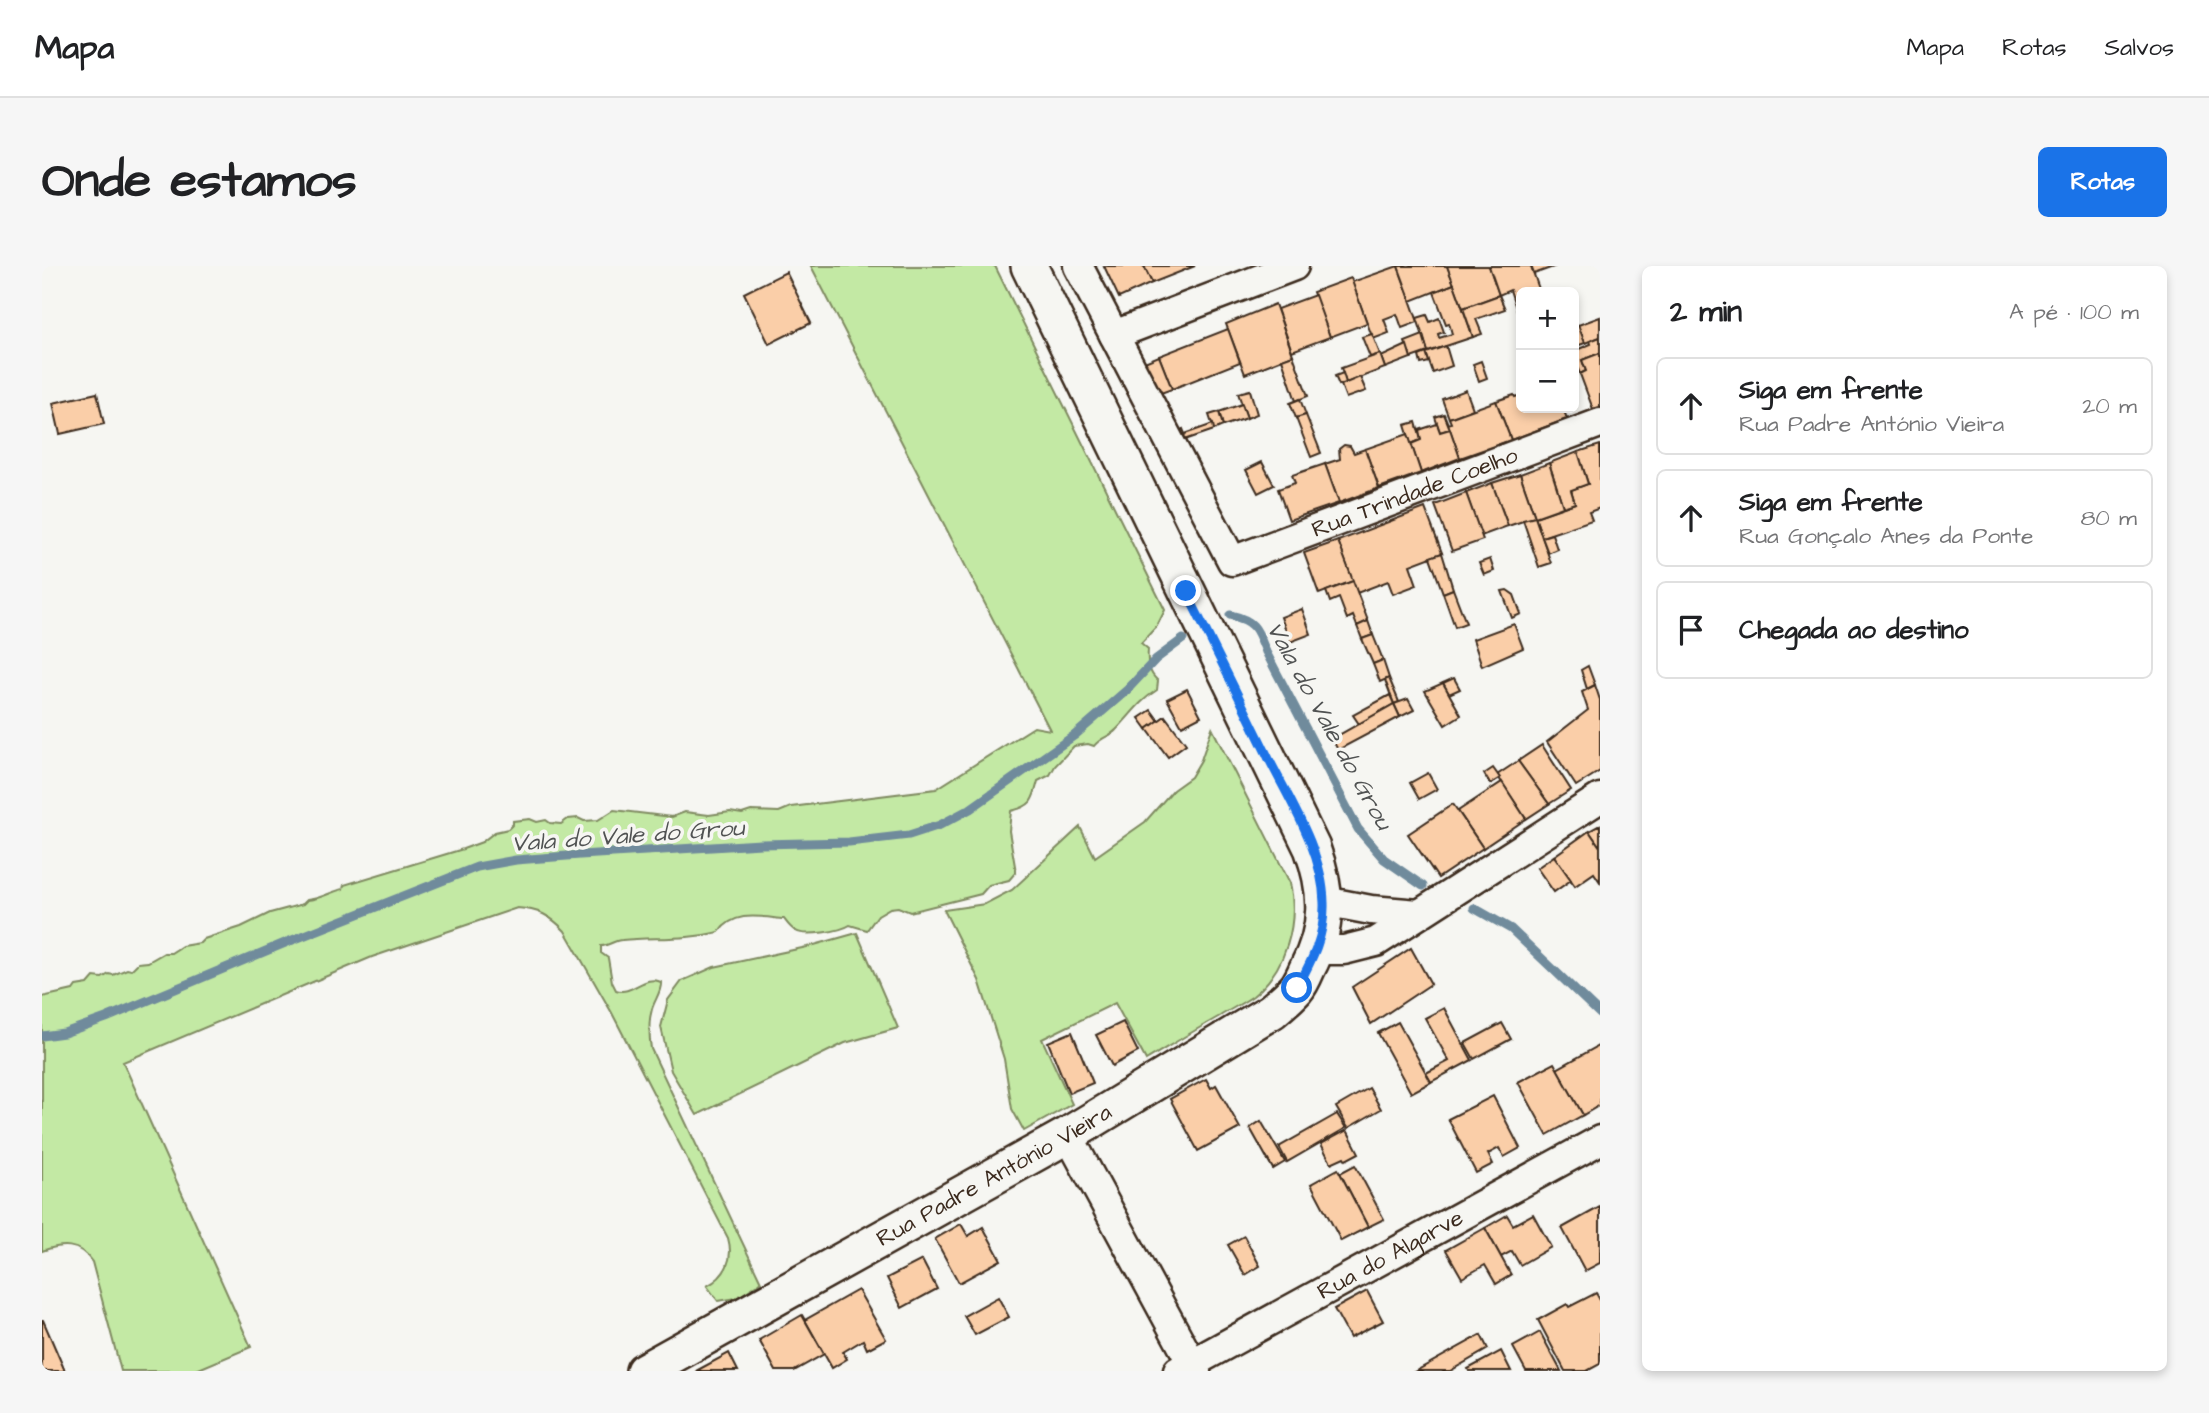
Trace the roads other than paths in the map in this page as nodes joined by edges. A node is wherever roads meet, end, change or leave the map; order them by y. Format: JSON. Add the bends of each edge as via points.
{"nodes":[{"id":1,"x":1029,"y":266,"type":"edge"},
{"id":2,"x":1079,"y":266,"type":"edge"},
{"id":3,"x":1294,"y":266,"type":"edge"},
{"id":4,"x":1114,"y":335,"type":"junction"},
{"id":5,"x":1600,"y":423,"type":"edge"},
{"id":6,"x":1600,"y":798,"type":"edge"},
{"id":7,"x":1324,"y":901,"type":"junction"},
{"id":8,"x":1419,"y":914,"type":"junction"},
{"id":9,"x":1318,"y":950,"type":"junction"},
{"id":10,"x":1068,"y":1135,"type":"junction"},
{"id":11,"x":1600,"y":1140,"type":"edge"},
{"id":12,"x":1189,"y":1368,"type":"edge"},
{"id":13,"x":644,"y":1371,"type":"edge"}],
"edges":[{"from":1,"to":7,"type":"street","name":"Rua Padre António Vieira","via":[[1289,799],[1320,869]]},
{"from":2,"to":4,"type":"street"},
{"from":3,"to":4,"type":"street"},
{"from":4,"to":5,"type":"street","name":"Rua Trindade Coelho","via":[[1232,561]]},
{"from":6,"to":8,"type":"street"},
{"from":7,"to":8,"type":"street"},
{"from":7,"to":9,"type":"street","name":"Rua Padre António Vieira"},
{"from":8,"to":9,"type":"street","via":[[1376,942],[1344,950]]},
{"from":9,"to":10,"type":"street","name":"Rua Padre António Vieira","via":[[1297,988],[1272,1011]]},
{"from":10,"to":12,"type":"street"},
{"from":10,"to":13,"type":"street","name":"Rua Padre António Vieira"},
{"from":11,"to":12,"type":"street","name":"Rua do Algarve"}]}
